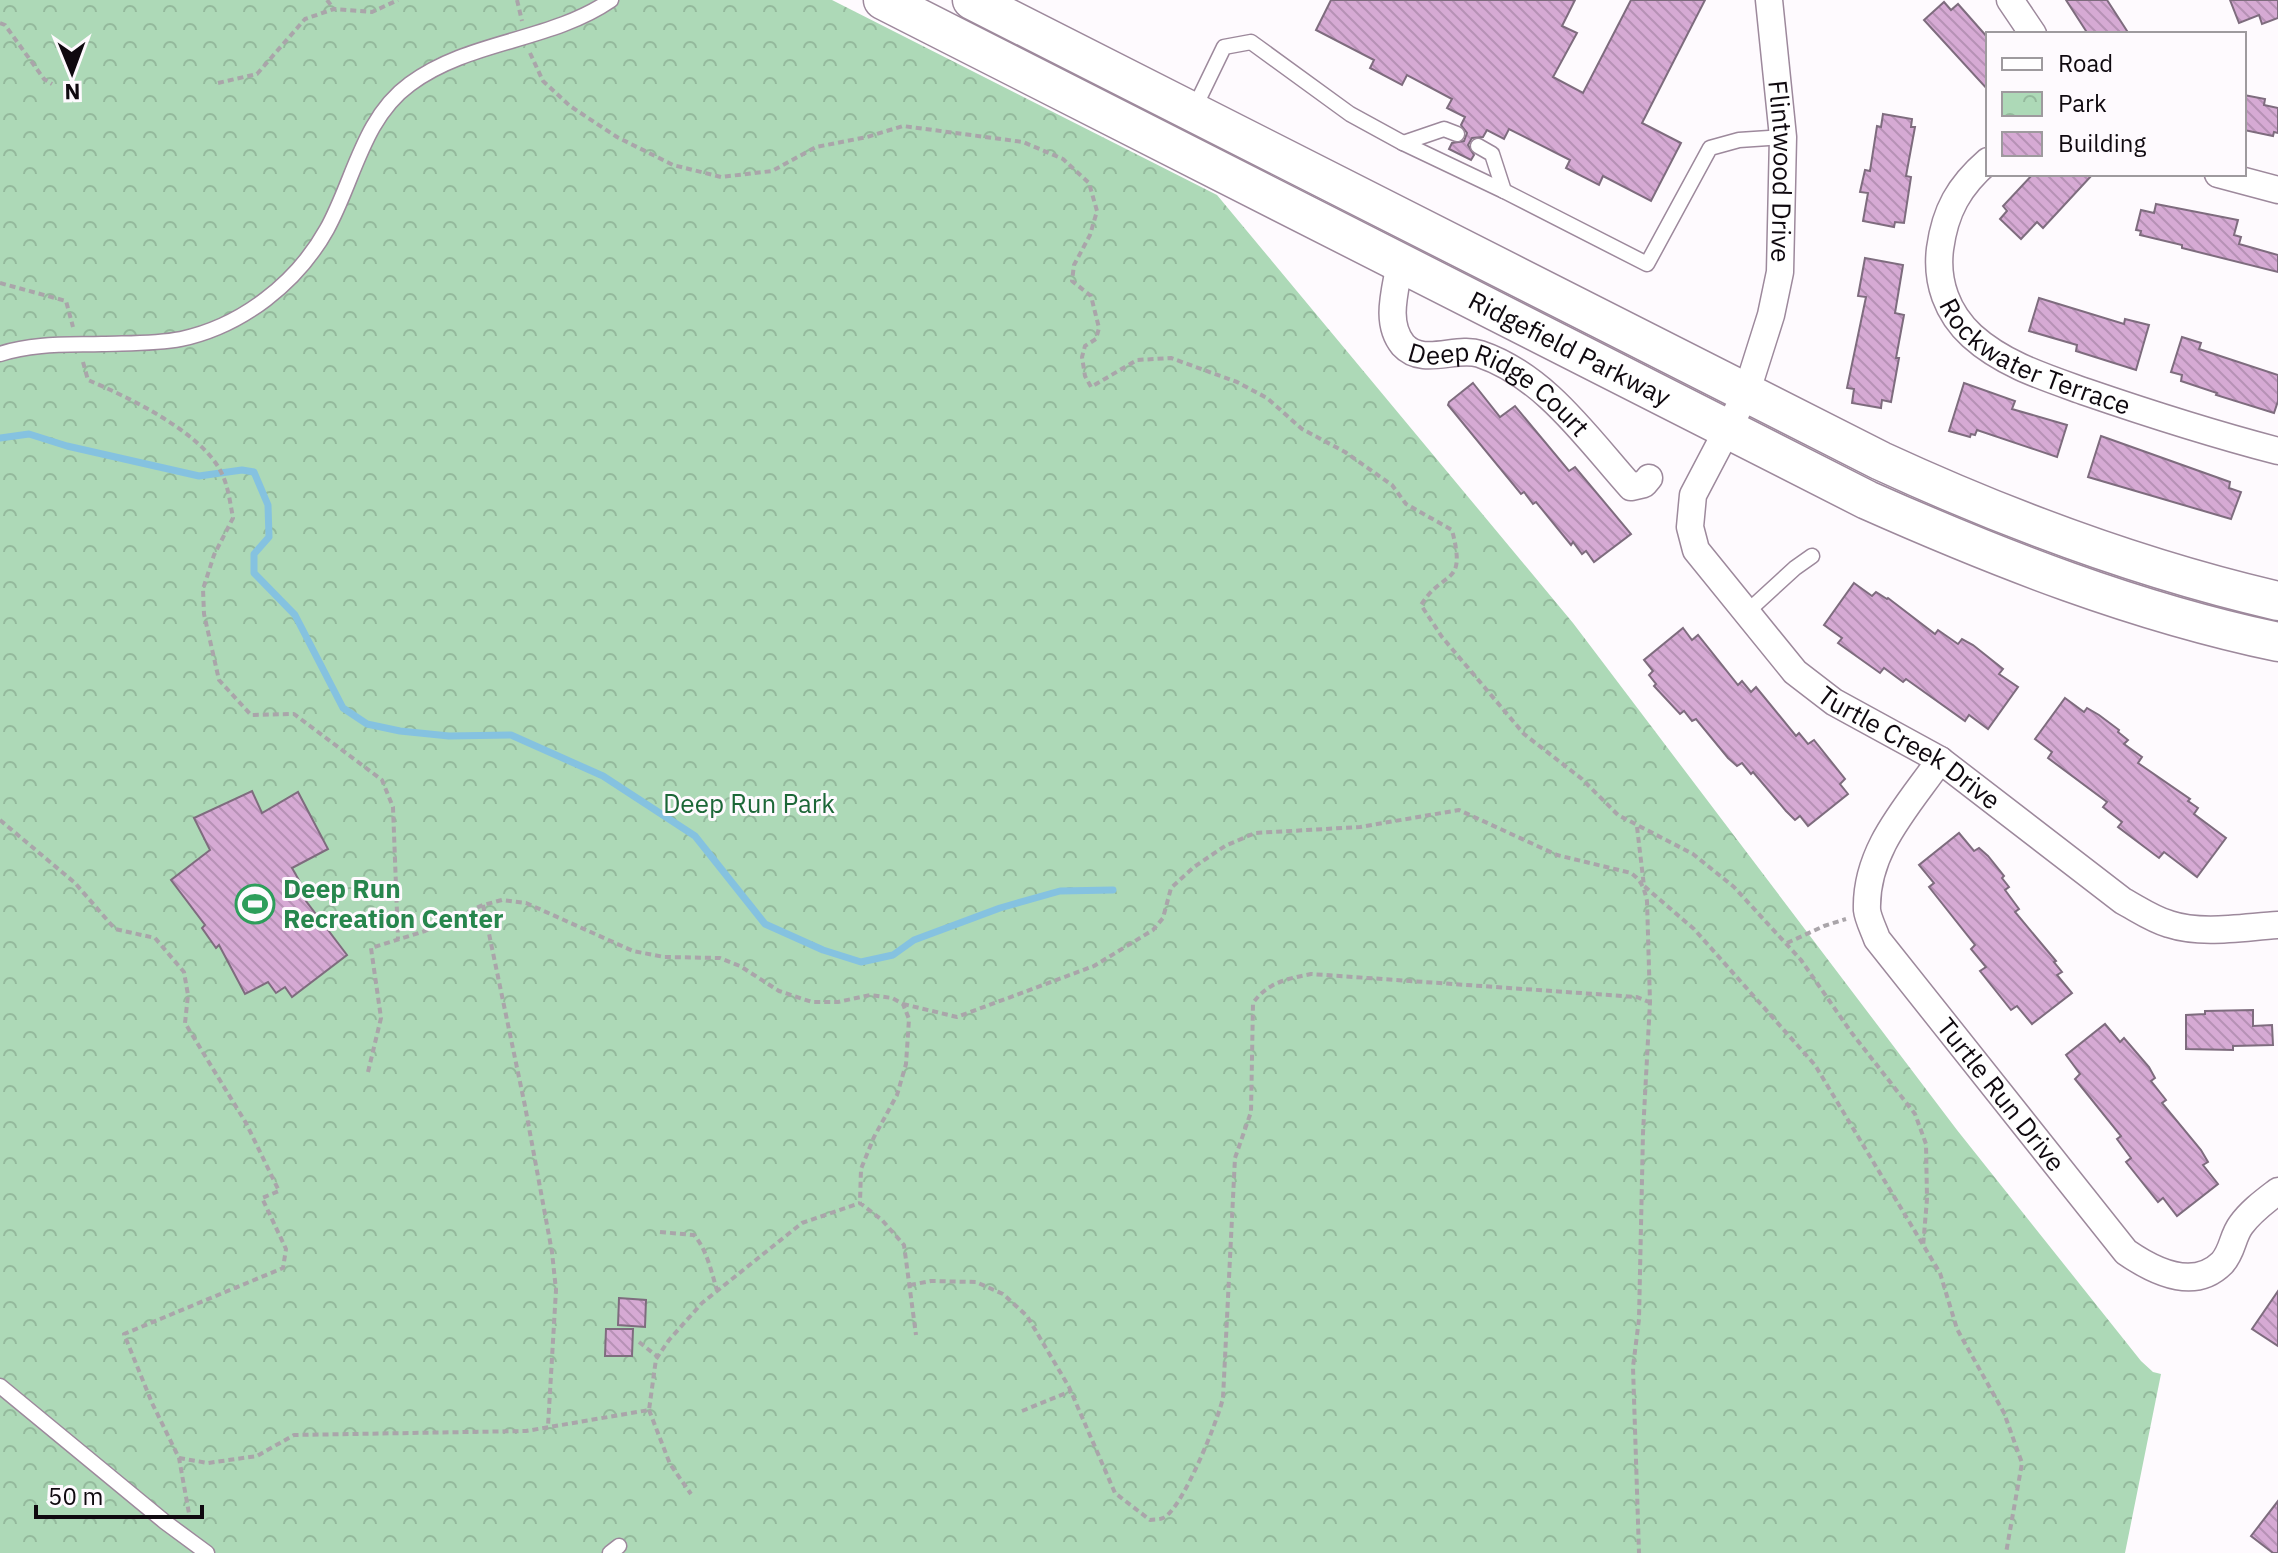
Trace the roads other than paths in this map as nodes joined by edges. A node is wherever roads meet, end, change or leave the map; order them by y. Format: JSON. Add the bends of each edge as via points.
{"nodes":[{"id":1,"x":611,"y":0,"type":"edge"},
{"id":2,"x":883,"y":0,"type":"edge"},
{"id":3,"x":972,"y":0,"type":"edge"},
{"id":4,"x":1769,"y":0,"type":"edge"},
{"id":5,"x":2010,"y":0,"type":"edge"},
{"id":6,"x":2032,"y":32,"type":"edge"},
{"id":7,"x":1192,"y":112,"type":"junction"},
{"id":8,"x":1457,"y":134,"type":"dead end"},
{"id":9,"x":1783,"y":137,"type":"junction"},
{"id":10,"x":1403,"y":143,"type":"junction"},
{"id":11,"x":1478,"y":146,"type":"dead end"},
{"id":12,"x":1986,"y":163,"type":"edge"},
{"id":13,"x":2226,"y":176,"type":"edge"},
{"id":14,"x":2278,"y":190,"type":"edge"},
{"id":15,"x":1504,"y":191,"type":"junction"},
{"id":16,"x":1400,"y":262,"type":"junction"},
{"id":17,"x":0,"y":354,"type":"edge"},
{"id":18,"x":1746,"y":394,"type":"junction"},
{"id":19,"x":1729,"y":430,"type":"junction"},
{"id":20,"x":2278,"y":451,"type":"edge"},
{"id":21,"x":1649,"y":478,"type":"dead end"},
{"id":22,"x":1812,"y":556,"type":"dead end"},
{"id":23,"x":2278,"y":601,"type":"edge"},
{"id":24,"x":1747,"y":612,"type":"junction"},
{"id":25,"x":2278,"y":642,"type":"edge"},
{"id":26,"x":1940,"y":760,"type":"junction"},
{"id":27,"x":2278,"y":925,"type":"edge"},
{"id":28,"x":2278,"y":1191,"type":"edge"},
{"id":29,"x":0,"y":1386,"type":"edge"},
{"id":30,"x":201,"y":1549,"type":"edge"}],
"edges":[{"from":1,"to":17,"type":"lane","via":[[568,24],[471,54],[411,82],[380,113],[315,250],[270,297],[217,327],[183,338],[45,346]]},
{"from":2,"to":16,"type":"main road","name":"Ridgefield Parkway"},
{"from":3,"to":7,"type":"main road","name":"Ridgefield Parkway"},
{"from":4,"to":9,"type":"street","name":"Flintwood Drive"},
{"from":5,"to":6,"type":"street"},
{"from":7,"to":10,"type":"lane","via":[[1224,47],[1251,42],[1350,114]]},
{"from":7,"to":18,"type":"main road","name":"Ridgefield Parkway"},
{"from":8,"to":10,"type":"lane","via":[[1444,129]]},
{"from":9,"to":15,"type":"lane","via":[[1710,148],[1647,264]]},
{"from":9,"to":18,"type":"street","name":"Flintwood Drive","via":[[1780,272]]},
{"from":10,"to":15,"type":"lane"},
{"from":11,"to":15,"type":"lane","via":[[1492,154]]},
{"from":12,"to":20,"type":"street","name":"Rockwater Terrace","via":[[1959,189],[1947,213],[1939,263],[1945,301],[1972,336],[2043,376]]},
{"from":13,"to":14,"type":"street"},
{"from":16,"to":19,"type":"main road","name":"Ridgefield Parkway"},
{"from":16,"to":21,"type":"street","name":"Deep Ridge Court","via":[[1392,321],[1406,348],[1424,356],[1478,353],[1514,370],[1545,391],[1631,487]]},
{"from":18,"to":19,"type":"street","name":"Flintwood Drive"},
{"from":18,"to":23,"type":"main road","name":"Ridgefield Parkway","via":[[2005,516],[2143,564]]},
{"from":19,"to":24,"type":"street","name":"Turtle Creek Drive","via":[[1693,495],[1690,527],[1696,550]]},
{"from":19,"to":25,"type":"main road","name":"Ridgefield Parkway","via":[[1977,549],[2100,592]]},
{"from":22,"to":24,"type":"lane"},
{"from":24,"to":26,"type":"street","name":"Turtle Creek Drive","via":[[1795,672],[1834,702]]},
{"from":26,"to":27,"type":"street","name":"Turtle Creek Drive","via":[[2151,917],[2190,928]]},
{"from":26,"to":28,"type":"street","name":"Turtle Run Drive","via":[[1882,843],[1872,868],[1867,913],[1877,939],[2126,1252],[2149,1268],[2169,1276],[2208,1272],[2232,1249],[2249,1216]]},
{"from":29,"to":30,"type":"lane"}]}
